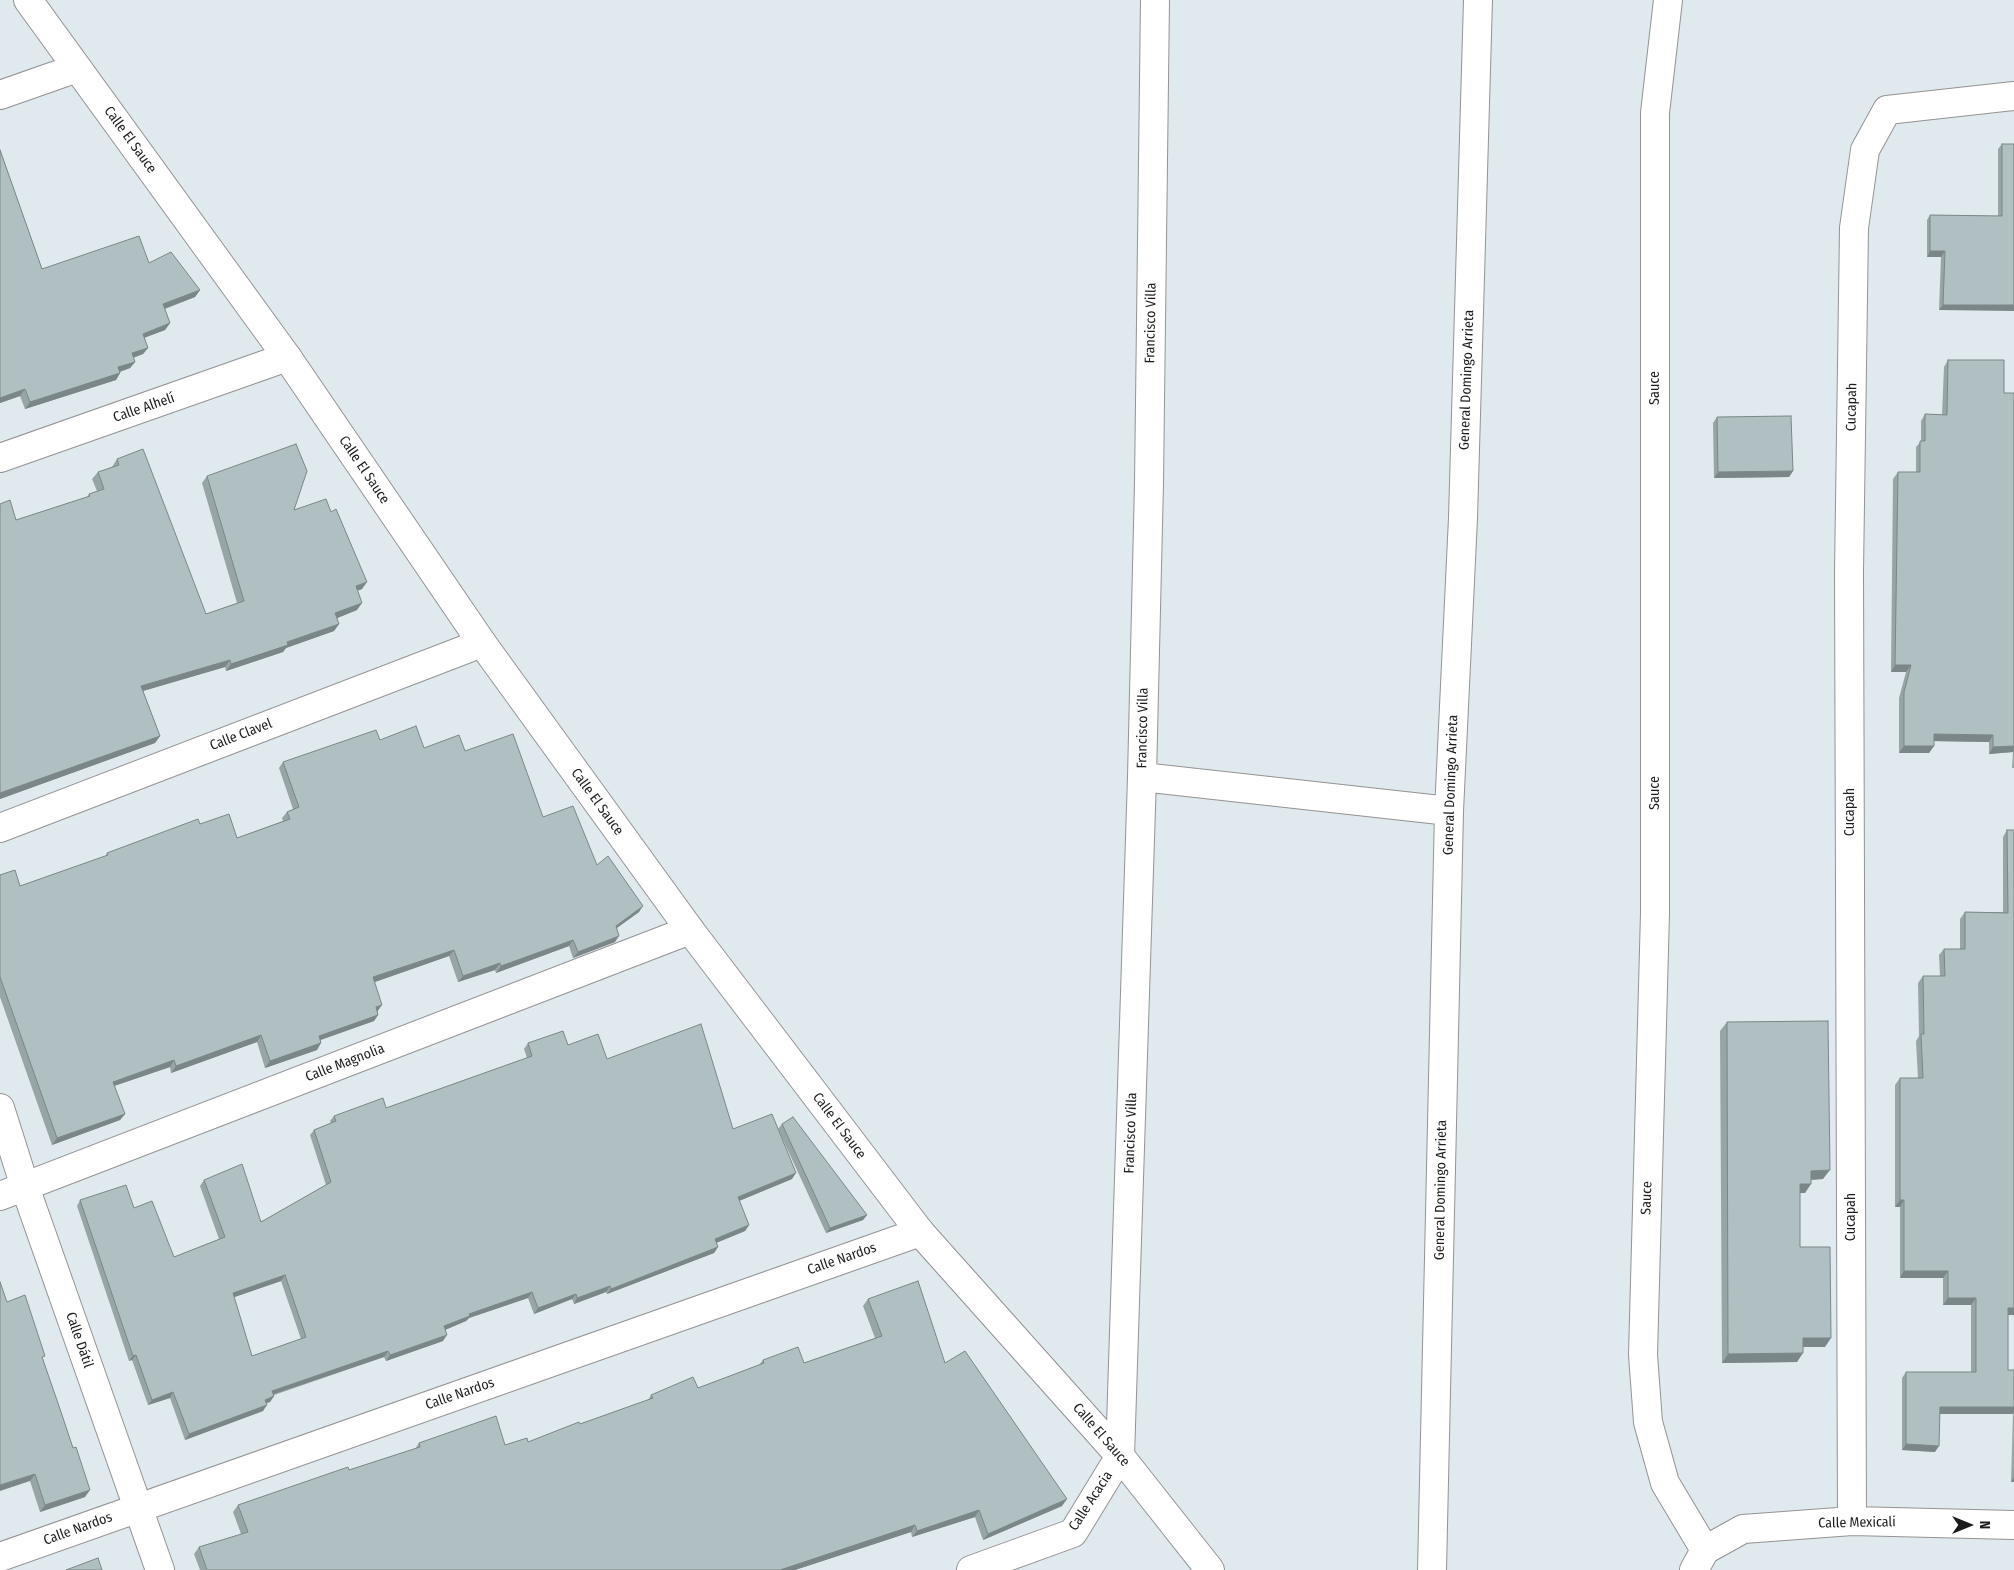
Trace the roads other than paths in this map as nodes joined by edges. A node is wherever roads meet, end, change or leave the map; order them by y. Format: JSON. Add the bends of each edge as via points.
{"nodes":[{"id":1,"x":28,"y":0,"type":"edge"},
{"id":2,"x":1155,"y":0,"type":"edge"},
{"id":3,"x":1478,"y":0,"type":"edge"},
{"id":4,"x":1668,"y":0,"type":"edge"},
{"id":5,"x":77,"y":68,"type":"junction"},
{"id":6,"x":0,"y":95,"type":"edge"},
{"id":7,"x":2014,"y":96,"type":"edge"},
{"id":8,"x":287,"y":357,"type":"junction"},
{"id":9,"x":0,"y":458,"type":"edge"},
{"id":10,"x":482,"y":643,"type":"junction"},
{"id":11,"x":1142,"y":777,"type":"junction"},
{"id":12,"x":1449,"y":811,"type":"junction"},
{"id":13,"x":0,"y":828,"type":"edge"},
{"id":14,"x":690,"y":930,"type":"junction"},
{"id":15,"x":0,"y":1108,"type":"edge"},
{"id":16,"x":25,"y":1187,"type":"junction"},
{"id":17,"x":0,"y":1196,"type":"edge"},
{"id":18,"x":920,"y":1232,"type":"junction"},
{"id":19,"x":1120,"y":1456,"type":"junction"},
{"id":20,"x":137,"y":1507,"type":"junction"},
{"id":21,"x":1852,"y":1521,"type":"junction"},
{"id":22,"x":2014,"y":1525,"type":"edge"},
{"id":23,"x":0,"y":1557,"type":"edge"},
{"id":24,"x":1700,"y":1560,"type":"edge"},
{"id":25,"x":160,"y":1570,"type":"edge"},
{"id":26,"x":971,"y":1570,"type":"edge"},
{"id":27,"x":1210,"y":1570,"type":"edge"},
{"id":28,"x":1432,"y":1570,"type":"edge"}],
"edges":[{"from":1,"to":5,"type":"street","name":"Calle El Sauce"},
{"from":2,"to":11,"type":"street","name":"Francisco Villa"},
{"from":3,"to":12,"type":"street","name":"General Domingo Arrieta","via":[[1463,518]]},
{"from":4,"to":24,"type":"street","name":"Sauce","via":[[1655,114],[1655,913],[1643,1355],[1648,1422],[1665,1483]]},
{"from":5,"to":6,"type":"street"},
{"from":5,"to":8,"type":"street","name":"Calle El Sauce"},
{"from":7,"to":21,"type":"street","name":"Cucapah","via":[[1888,110],[1865,150],[1854,228],[1850,572]]},
{"from":8,"to":9,"type":"street","name":"Calle Alhelí"},
{"from":8,"to":10,"type":"street","name":"Calle El Sauce"},
{"from":10,"to":13,"type":"street","name":"Calle Clavel"},
{"from":10,"to":14,"type":"street","name":"Calle El Sauce"},
{"from":11,"to":12,"type":"street"},
{"from":11,"to":19,"type":"street","name":"Francisco Villa"},
{"from":12,"to":28,"type":"street","name":"General Domingo Arrieta"},
{"from":14,"to":16,"type":"street","name":"Calle Magnolia"},
{"from":14,"to":18,"type":"street","name":"Calle El Sauce"},
{"from":15,"to":16,"type":"street","name":"Calle Dátil"},
{"from":16,"to":17,"type":"street","name":"Calle Magnolia"},
{"from":16,"to":20,"type":"street","name":"Calle Dátil"},
{"from":18,"to":19,"type":"street","name":"Calle El Sauce"},
{"from":18,"to":20,"type":"street","name":"Calle Nardos"},
{"from":19,"to":26,"type":"street","name":"Calle Acacia","via":[[1073,1533]]},
{"from":19,"to":27,"type":"street","name":"Calle El Sauce"},
{"from":20,"to":23,"type":"street","name":"Calle Nardos"},
{"from":20,"to":25,"type":"street","name":"Calle Dátil"},
{"from":21,"to":22,"type":"street","name":"Calle Mexicali"},
{"from":21,"to":24,"type":"street","name":"Calle Mexicali","via":[[1743,1530]]}]}
